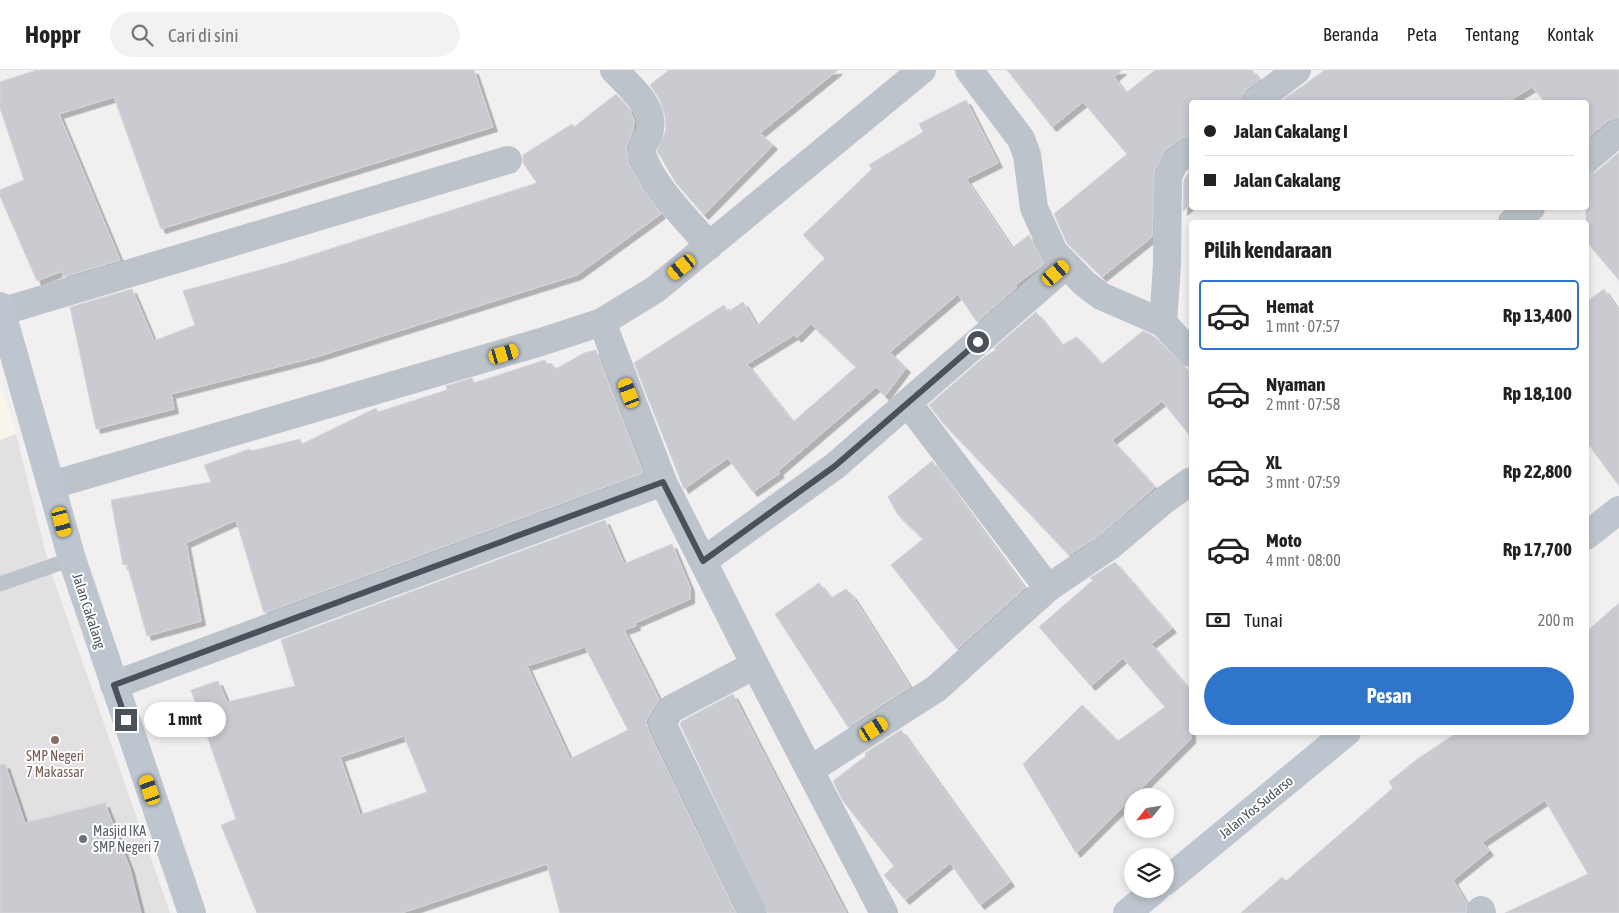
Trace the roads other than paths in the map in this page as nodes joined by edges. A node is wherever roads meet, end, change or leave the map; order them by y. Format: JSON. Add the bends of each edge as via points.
{"nodes":[{"id":1,"x":614,"y":70,"type":"edge"},
{"id":2,"x":922,"y":70,"type":"edge"},
{"id":3,"x":969,"y":70,"type":"edge"},
{"id":4,"x":1297,"y":70,"type":"edge"},
{"id":5,"x":1258,"y":100,"type":"edge"},
{"id":6,"x":1619,"y":132,"type":"edge"},
{"id":7,"x":1189,"y":152,"type":"edge"},
{"id":8,"x":1589,"y":157,"type":"edge"},
{"id":9,"x":508,"y":160,"type":"dead end"},
{"id":10,"x":1528,"y":210,"type":"edge"},
{"id":11,"x":1515,"y":220,"type":"edge"},
{"id":12,"x":709,"y":246,"type":"junction"},
{"id":13,"x":1065,"y":266,"type":"junction"},
{"id":14,"x":1,"y":310,"type":"edge"},
{"id":15,"x":602,"y":322,"type":"junction"},
{"id":16,"x":1163,"y":323,"type":"junction"},
{"id":17,"x":1189,"y":351,"type":"edge"},
{"id":18,"x":908,"y":403,"type":"junction"},
{"id":19,"x":663,"y":482,"type":"junction"},
{"id":20,"x":1189,"y":482,"type":"edge"},
{"id":21,"x":52,"y":485,"type":"junction"},
{"id":22,"x":1619,"y":510,"type":"edge"},
{"id":23,"x":1589,"y":534,"type":"edge"},
{"id":24,"x":72,"y":559,"type":"junction"},
{"id":25,"x":703,"y":561,"type":"junction"},
{"id":26,"x":0,"y":584,"type":"edge"},
{"id":27,"x":1048,"y":588,"type":"junction"},
{"id":28,"x":755,"y":665,"type":"junction"},
{"id":29,"x":114,"y":685,"type":"junction"},
{"id":30,"x":1342,"y":735,"type":"edge"},
{"id":31,"x":810,"y":770,"type":"junction"},
{"id":32,"x":1174,"y":875,"type":"edge"},
{"id":33,"x":1145,"y":898,"type":"edge"},
{"id":34,"x":192,"y":913,"type":"edge"},
{"id":35,"x":753,"y":913,"type":"edge"},
{"id":36,"x":884,"y":913,"type":"edge"},
{"id":37,"x":1127,"y":913,"type":"edge"}],
"edges":[{"from":1,"to":12,"type":"street","via":[[649,111],[648,136],[641,148],[650,172]]},
{"from":2,"to":12,"type":"street"},
{"from":3,"to":13,"type":"street","via":[[1021,139],[1027,155],[1034,208],[1054,252]]},
{"from":4,"to":5,"type":"street"},
{"from":6,"to":8,"type":"street"},
{"from":7,"to":16,"type":"street","via":[[1174,163],[1168,177]]},
{"from":9,"to":14,"type":"street"},
{"from":10,"to":11,"type":"street"},
{"from":12,"to":15,"type":"street","via":[[656,288]]},
{"from":13,"to":16,"type":"street","via":[[1101,296]]},
{"from":13,"to":18,"type":"street"},
{"from":14,"to":21,"type":"main road","name":"Jalan Cakalang"},
{"from":15,"to":19,"type":"street"},
{"from":15,"to":21,"type":"street"},
{"from":16,"to":17,"type":"street"},
{"from":18,"to":25,"type":"street","via":[[835,466]]},
{"from":18,"to":27,"type":"street"},
{"from":19,"to":25,"type":"street"},
{"from":19,"to":29,"type":"street"},
{"from":20,"to":27,"type":"street","via":[[1110,546]]},
{"from":21,"to":24,"type":"main road","name":"Jalan Cakalang"},
{"from":22,"to":23,"type":"main road"},
{"from":24,"to":26,"type":"lane"},
{"from":24,"to":29,"type":"main road","name":"Jalan Cakalang"},
{"from":25,"to":28,"type":"street"},
{"from":27,"to":31,"type":"street","via":[[938,688]]},
{"from":28,"to":31,"type":"street"},
{"from":28,"to":35,"type":"street","via":[[671,708],[662,723]]},
{"from":29,"to":34,"type":"main road","name":"Jalan Cakalang"},
{"from":30,"to":32,"type":"main road","name":"Jalan Yos Sudarso"},
{"from":31,"to":36,"type":"street"},
{"from":33,"to":37,"type":"main road"}]}
